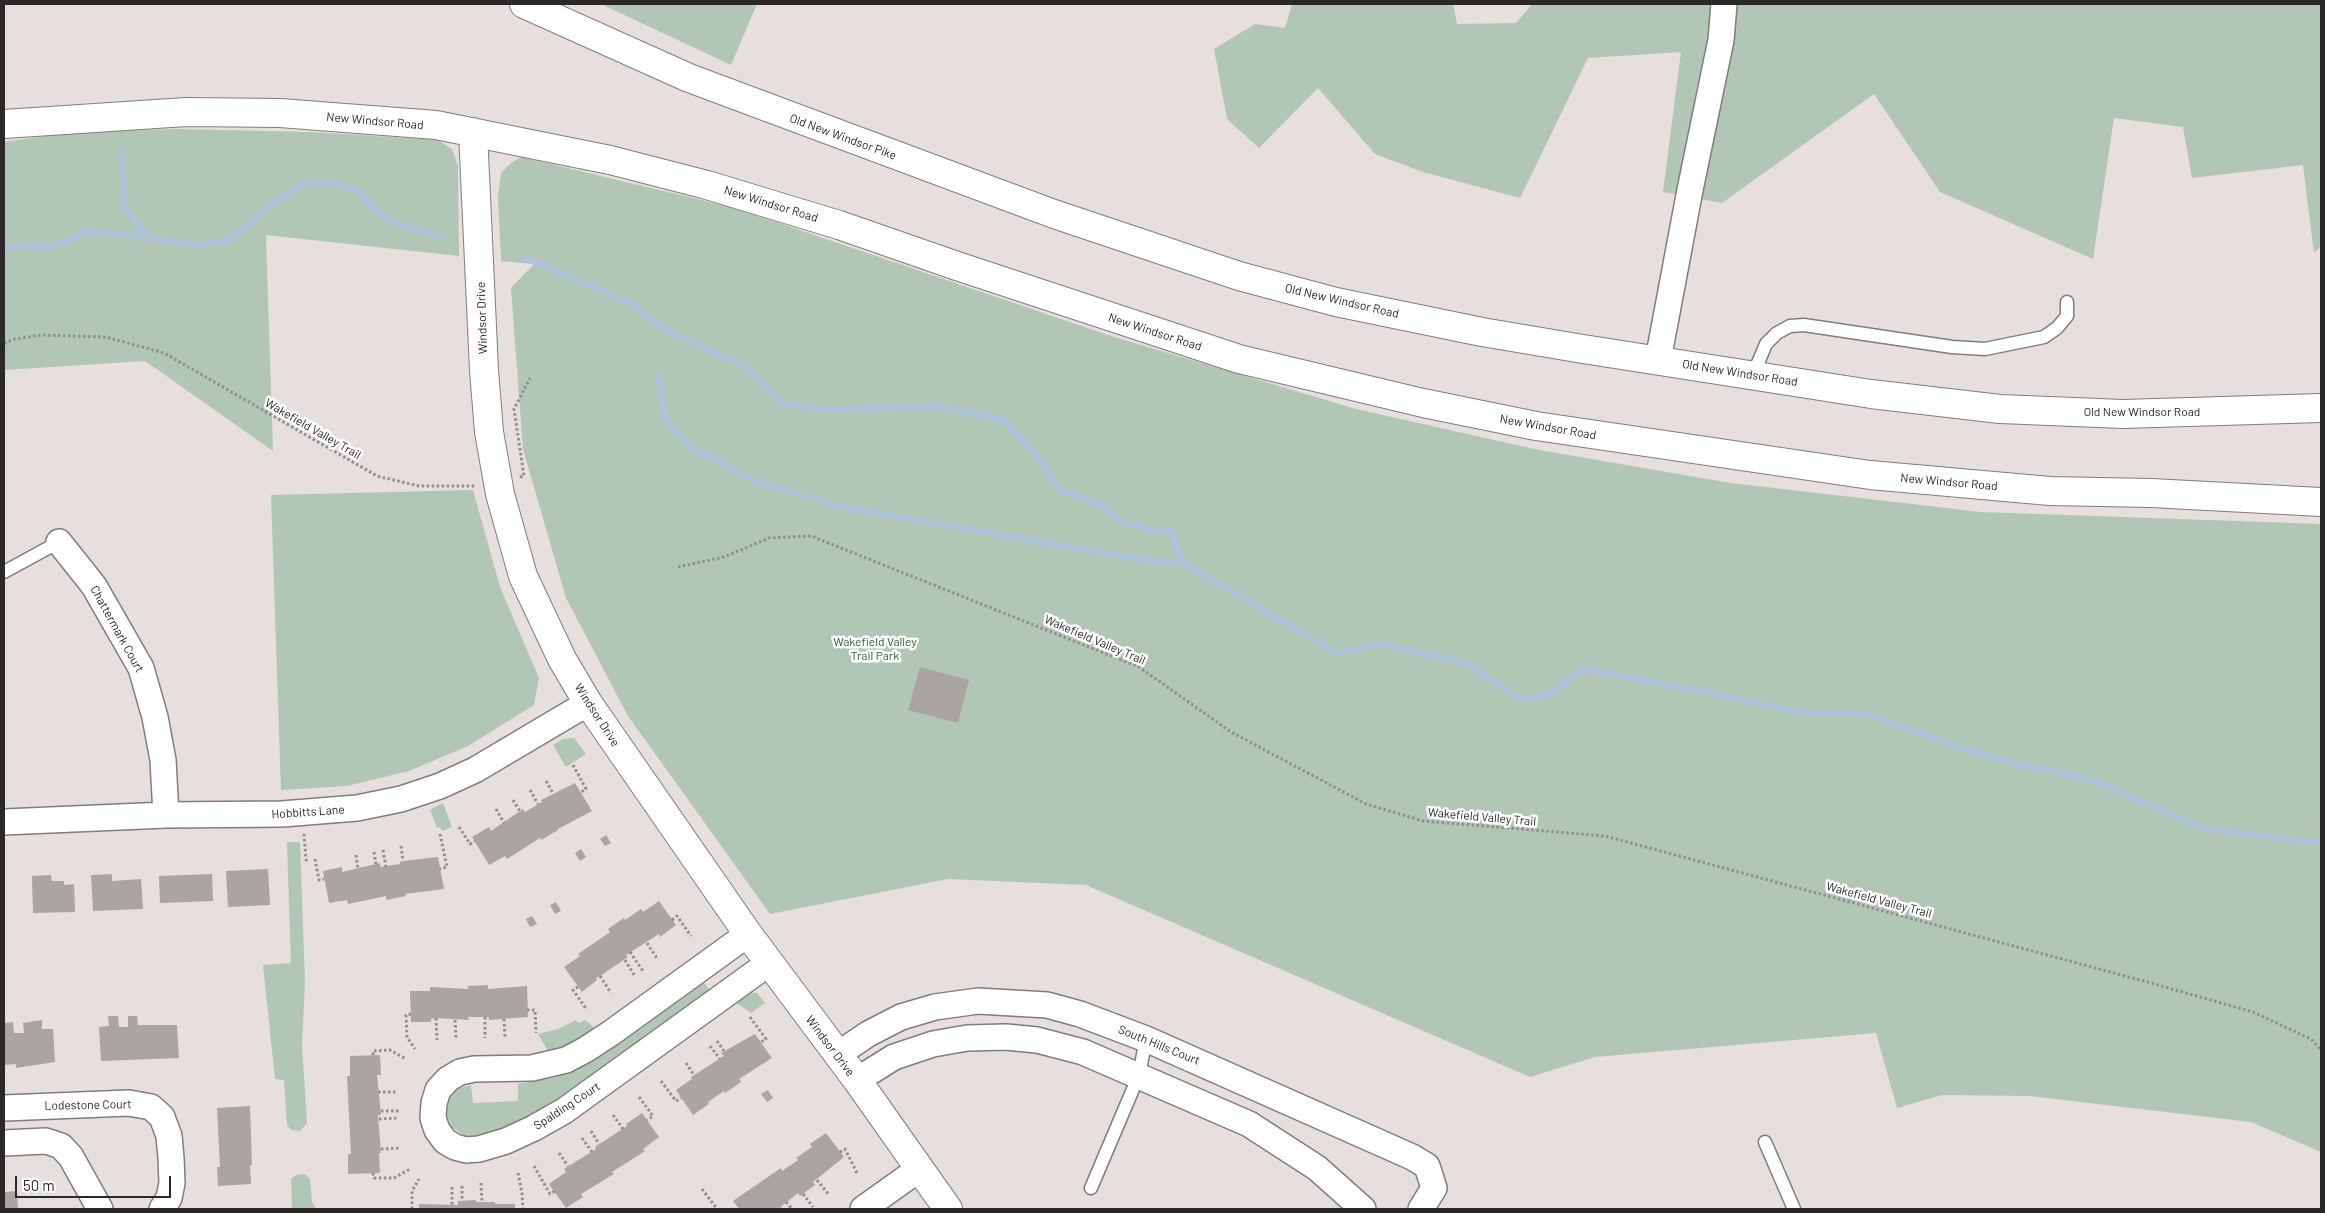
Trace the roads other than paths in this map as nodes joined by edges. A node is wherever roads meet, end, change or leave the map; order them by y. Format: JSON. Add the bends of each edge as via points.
{"nodes":[{"id":1,"x":524,"y":4,"type":"edge"},
{"id":2,"x":1724,"y":4,"type":"edge"},
{"id":3,"x":4,"y":124,"type":"edge"},
{"id":4,"x":473,"y":132,"type":"junction"},
{"id":5,"x":1169,"y":254,"type":"joint"},
{"id":6,"x":2067,"y":302,"type":"dead end"},
{"id":7,"x":1658,"y":360,"type":"junction"},
{"id":8,"x":1753,"y":375,"type":"junction"},
{"id":9,"x":2321,"y":408,"type":"edge"},
{"id":10,"x":2321,"y":502,"type":"edge"},
{"id":11,"x":59,"y":542,"type":"joint"},
{"id":12,"x":4,"y":572,"type":"edge"},
{"id":13,"x":588,"y":703,"type":"junction"},
{"id":14,"x":166,"y":815,"type":"junction"},
{"id":15,"x":4,"y":822,"type":"edge"},
{"id":16,"x":748,"y":934,"type":"junction"},
{"id":17,"x":769,"y":963,"type":"junction"},
{"id":18,"x":1146,"y":1039,"type":"junction"},
{"id":19,"x":837,"y":1055,"type":"junction"},
{"id":20,"x":1139,"y":1076,"type":"junction"},
{"id":21,"x":857,"y":1080,"type":"junction"},
{"id":22,"x":4,"y":1108,"type":"edge"},
{"id":23,"x":1765,"y":1142,"type":"dead end"},
{"id":24,"x":4,"y":1143,"type":"edge"},
{"id":25,"x":919,"y":1169,"type":"junction"},
{"id":26,"x":1090,"y":1188,"type":"dead end"},
{"id":27,"x":938,"y":1206,"type":"edge"},
{"id":28,"x":100,"y":1209,"type":"edge"},
{"id":29,"x":162,"y":1209,"type":"edge"},
{"id":30,"x":863,"y":1209,"type":"edge"},
{"id":31,"x":1363,"y":1209,"type":"edge"},
{"id":32,"x":1421,"y":1209,"type":"edge"},
{"id":33,"x":1794,"y":1209,"type":"edge"}],
"edges":[{"from":1,"to":5,"type":"street","name":"Old New Windsor Pike","via":[[689,78],[792,118]]},
{"from":2,"to":7,"type":"street","via":[[1721,40]]},
{"from":3,"to":4,"type":"street","name":"New Windsor Road","via":[[195,112],[300,114]]},
{"from":4,"to":10,"type":"street","name":"New Windsor Road","via":[[610,160],[707,185],[839,225],[1238,359],[1536,426],[1898,478],[2050,491]]},
{"from":4,"to":13,"type":"street","name":"Windsor Drive","via":[[484,370],[497,480],[523,576]]},
{"from":5,"to":7,"type":"street","name":"Old New Windsor Road","via":[[1336,302],[1482,332]]},
{"from":6,"to":8,"type":"lane","via":[[2067,316],[2044,337],[1985,349],[1804,325],[1790,326],[1766,344]]},
{"from":7,"to":8,"type":"street","name":"Old New Windsor Road"},
{"from":8,"to":9,"type":"street","name":"Old New Windsor Road","via":[[1871,394],[2000,409],[2132,414]]},
{"from":11,"to":12,"type":"lane"},
{"from":11,"to":14,"type":"street","name":"Chattermark Court","via":[[94,586],[141,668],[163,760]]},
{"from":13,"to":14,"type":"street","name":"Hobbitts Lane","via":[[475,770],[402,799],[316,812]]},
{"from":13,"to":16,"type":"street","name":"Windsor Drive"},
{"from":14,"to":15,"type":"street","name":"Hobbitts Lane"},
{"from":16,"to":17,"type":"street","name":"Windsor Drive"},
{"from":16,"to":17,"type":"street","name":"Spalding Court","via":[[579,1054],[549,1065],[504,1070],[474,1069],[448,1079],[438,1090],[434,1103],[437,1130],[445,1141],[466,1150],[506,1141],[534,1128],[564,1111]]},
{"from":17,"to":19,"type":"street","name":"Windsor Drive"},
{"from":18,"to":19,"type":"street","name":"South Hills Court","via":[[1047,1004],[978,1001],[935,1007],[901,1017]]},
{"from":18,"to":20,"type":"lane"},
{"from":18,"to":32,"type":"street","name":"South Hills Court","via":[[1427,1166],[1434,1188]]},
{"from":19,"to":21,"type":"street","name":"Windsor Drive"},
{"from":20,"to":21,"type":"street","via":[[1083,1052],[1037,1040],[1006,1037],[966,1038],[934,1044],[894,1057]]},
{"from":20,"to":26,"type":"lane"},
{"from":20,"to":31,"type":"street","via":[[1249,1124],[1279,1141],[1317,1168]]},
{"from":21,"to":25,"type":"street","name":"Windsor Drive"},
{"from":22,"to":29,"type":"street","name":"Lodestone Court","via":[[128,1103],[151,1107],[162,1117],[169,1136],[172,1183],[169,1198]]},
{"from":23,"to":33,"type":"lane"},
{"from":24,"to":28,"type":"street","via":[[46,1141],[61,1146],[71,1157]]},
{"from":25,"to":27,"type":"street","name":"Windsor Drive"},
{"from":25,"to":30,"type":"street"}]}
